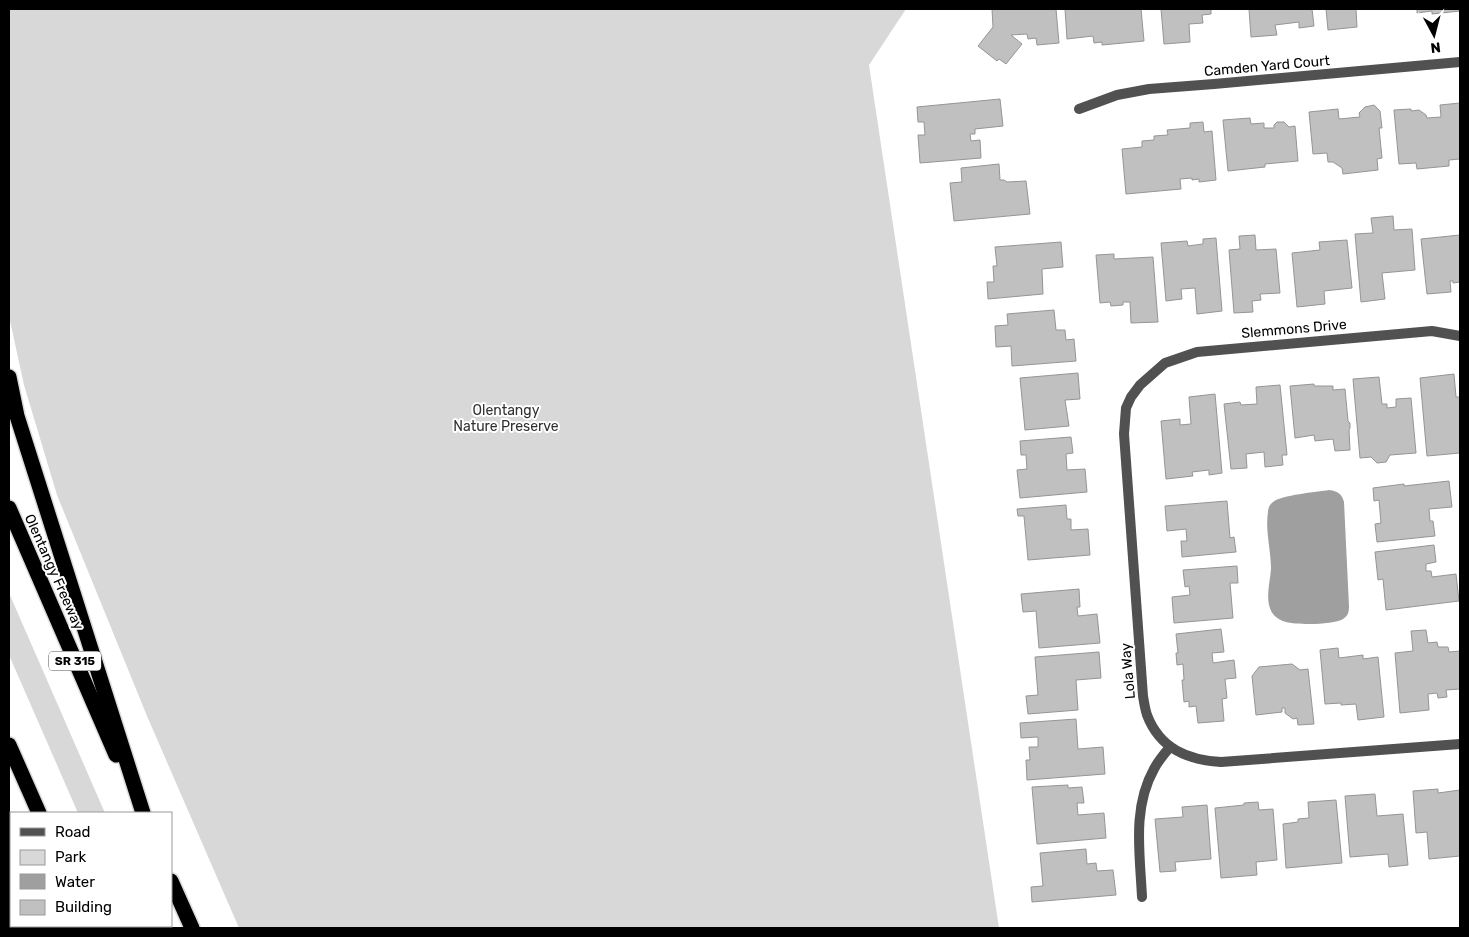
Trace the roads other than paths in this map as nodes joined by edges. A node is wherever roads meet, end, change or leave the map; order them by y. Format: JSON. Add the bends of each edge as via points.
{"nodes":[{"id":1,"x":1460,"y":62,"type":"edge"},
{"id":2,"x":1079,"y":109,"type":"dead end"},
{"id":3,"x":1460,"y":336,"type":"edge"},
{"id":4,"x":9,"y":377,"type":"edge"},
{"id":5,"x":1140,"y":385,"type":"joint"},
{"id":6,"x":9,"y":508,"type":"edge"},
{"id":7,"x":1460,"y":744,"type":"edge"},
{"id":8,"x":9,"y":745,"type":"edge"},
{"id":9,"x":1170,"y":747,"type":"junction"},
{"id":10,"x":39,"y":812,"type":"edge"},
{"id":11,"x":142,"y":812,"type":"edge"},
{"id":12,"x":142,"y":812,"type":"edge"},
{"id":13,"x":172,"y":883,"type":"edge"},
{"id":14,"x":1142,"y":897,"type":"dead end"},
{"id":15,"x":192,"y":928,"type":"edge"}],
"edges":[{"from":1,"to":2,"type":"street","name":"Camden Yard Court","via":[[1149,89],[1117,95]]},
{"from":3,"to":5,"type":"street","name":"Slemmons Drive","via":[[1432,331],[1197,352],[1165,363]]},
{"from":4,"to":11,"type":"highway","via":[[17,416]]},
{"from":5,"to":9,"type":"street","name":"Lola Way","via":[[1126,408],[1124,434],[1143,696],[1147,715]]},
{"from":6,"to":12,"type":"highway","name":"Olentangy Freeway","number":"SR 315"},
{"from":7,"to":9,"type":"street","name":"Lola Way","via":[[1221,762],[1204,761]]},
{"from":8,"to":10,"type":"highway"},
{"from":9,"to":14,"type":"street","via":[[1154,769],[1140,806],[1138,832]]},
{"from":13,"to":15,"type":"highway"}]}
